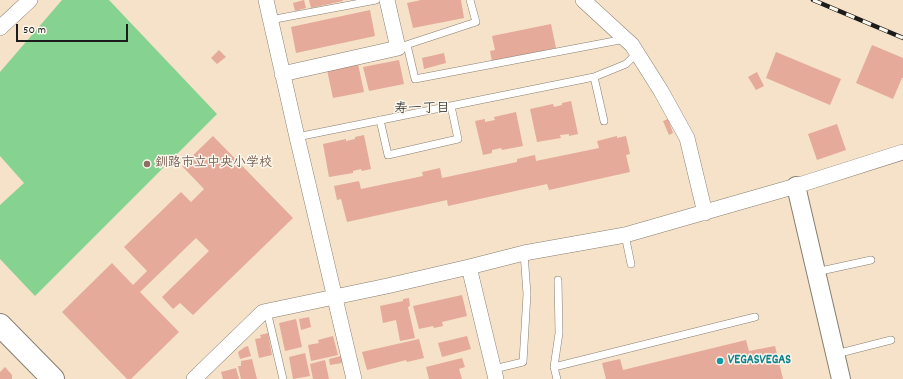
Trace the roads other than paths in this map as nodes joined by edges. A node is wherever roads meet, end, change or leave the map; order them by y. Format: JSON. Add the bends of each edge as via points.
{"nodes":[{"id":1,"x":266,"y":0,"type":"edge"},
{"id":2,"x":376,"y":0,"type":"edge"},
{"id":3,"x":387,"y":0,"type":"edge"},
{"id":4,"x":470,"y":0,"type":"edge"},
{"id":5,"x":583,"y":0,"type":"edge"},
{"id":6,"x":27,"y":1,"type":"edge"},
{"id":7,"x":270,"y":20,"type":"junction"},
{"id":8,"x":0,"y":28,"type":"edge"},
{"id":9,"x":625,"y":39,"type":"junction"},
{"id":10,"x":402,"y":46,"type":"junction"},
{"id":11,"x":637,"y":53,"type":"junction"},
{"id":12,"x":282,"y":74,"type":"junction"},
{"id":13,"x":594,"y":78,"type":"junction"},
{"id":14,"x":451,"y":106,"type":"junction"},
{"id":15,"x":380,"y":120,"type":"junction"},
{"id":16,"x":604,"y":121,"type":"dead end"},
{"id":17,"x":297,"y":137,"type":"junction"},
{"id":18,"x":903,"y":152,"type":"edge"},
{"id":19,"x":796,"y":186,"type":"junction"},
{"id":20,"x":705,"y":213,"type":"junction"},
{"id":21,"x":625,"y":235,"type":"junction"},
{"id":22,"x":524,"y":253,"type":"junction"},
{"id":23,"x":871,"y":260,"type":"dead end"},
{"id":24,"x":631,"y":264,"type":"dead end"},
{"id":25,"x":469,"y":267,"type":"junction"},
{"id":26,"x":816,"y":272,"type":"junction"},
{"id":27,"x":558,"y":280,"type":"dead end"},
{"id":28,"x":335,"y":296,"type":"junction"},
{"id":29,"x":267,"y":311,"type":"junction"},
{"id":30,"x":755,"y":317,"type":"dead end"},
{"id":31,"x":0,"y":325,"type":"edge"},
{"id":32,"x":891,"y":340,"type":"dead end"},
{"id":33,"x":835,"y":354,"type":"junction"},
{"id":34,"x":554,"y":367,"type":"junction"},
{"id":35,"x":495,"y":374,"type":"edge"},
{"id":36,"x":44,"y":376,"type":"edge"},
{"id":37,"x":199,"y":377,"type":"edge"},
{"id":38,"x":283,"y":379,"type":"edge"},
{"id":39,"x":354,"y":379,"type":"edge"},
{"id":40,"x":557,"y":379,"type":"edge"},
{"id":41,"x":841,"y":379,"type":"edge"}],
"edges":[{"from":1,"to":7,"type":"street"},
{"from":2,"to":7,"type":"lane"},
{"from":3,"to":10,"type":"street"},
{"from":4,"to":10,"type":"lane","via":[[476,22]]},
{"from":5,"to":9,"type":"street"},
{"from":6,"to":8,"type":"street"},
{"from":7,"to":12,"type":"street"},
{"from":9,"to":10,"type":"lane","via":[[415,79]]},
{"from":9,"to":11,"type":"street"},
{"from":10,"to":12,"type":"street"},
{"from":11,"to":13,"type":"lane","via":[[626,64]]},
{"from":11,"to":20,"type":"street","via":[[662,91],[687,138]]},
{"from":12,"to":17,"type":"street"},
{"from":13,"to":14,"type":"lane"},
{"from":13,"to":16,"type":"lane"},
{"from":14,"to":15,"type":"lane"},
{"from":14,"to":15,"type":"lane","via":[[458,139],[388,155]]},
{"from":15,"to":17,"type":"lane"},
{"from":17,"to":28,"type":"street"},
{"from":18,"to":19,"type":"street"},
{"from":19,"to":20,"type":"street"},
{"from":19,"to":26,"type":"street"},
{"from":20,"to":21,"type":"street"},
{"from":21,"to":22,"type":"street"},
{"from":21,"to":24,"type":"lane"},
{"from":22,"to":25,"type":"street"},
{"from":22,"to":35,"type":"lane","via":[[528,294],[522,362]]},
{"from":23,"to":26,"type":"lane"},
{"from":25,"to":28,"type":"street"},
{"from":25,"to":35,"type":"street"},
{"from":26,"to":33,"type":"street"},
{"from":27,"to":34,"type":"lane","via":[[559,333]]},
{"from":28,"to":29,"type":"street"},
{"from":28,"to":39,"type":"street"},
{"from":29,"to":37,"type":"street","via":[[263,312]]},
{"from":29,"to":38,"type":"lane"},
{"from":30,"to":34,"type":"lane"},
{"from":31,"to":36,"type":"highway"},
{"from":32,"to":33,"type":"lane"},
{"from":33,"to":41,"type":"street"},
{"from":34,"to":40,"type":"lane"}]}
